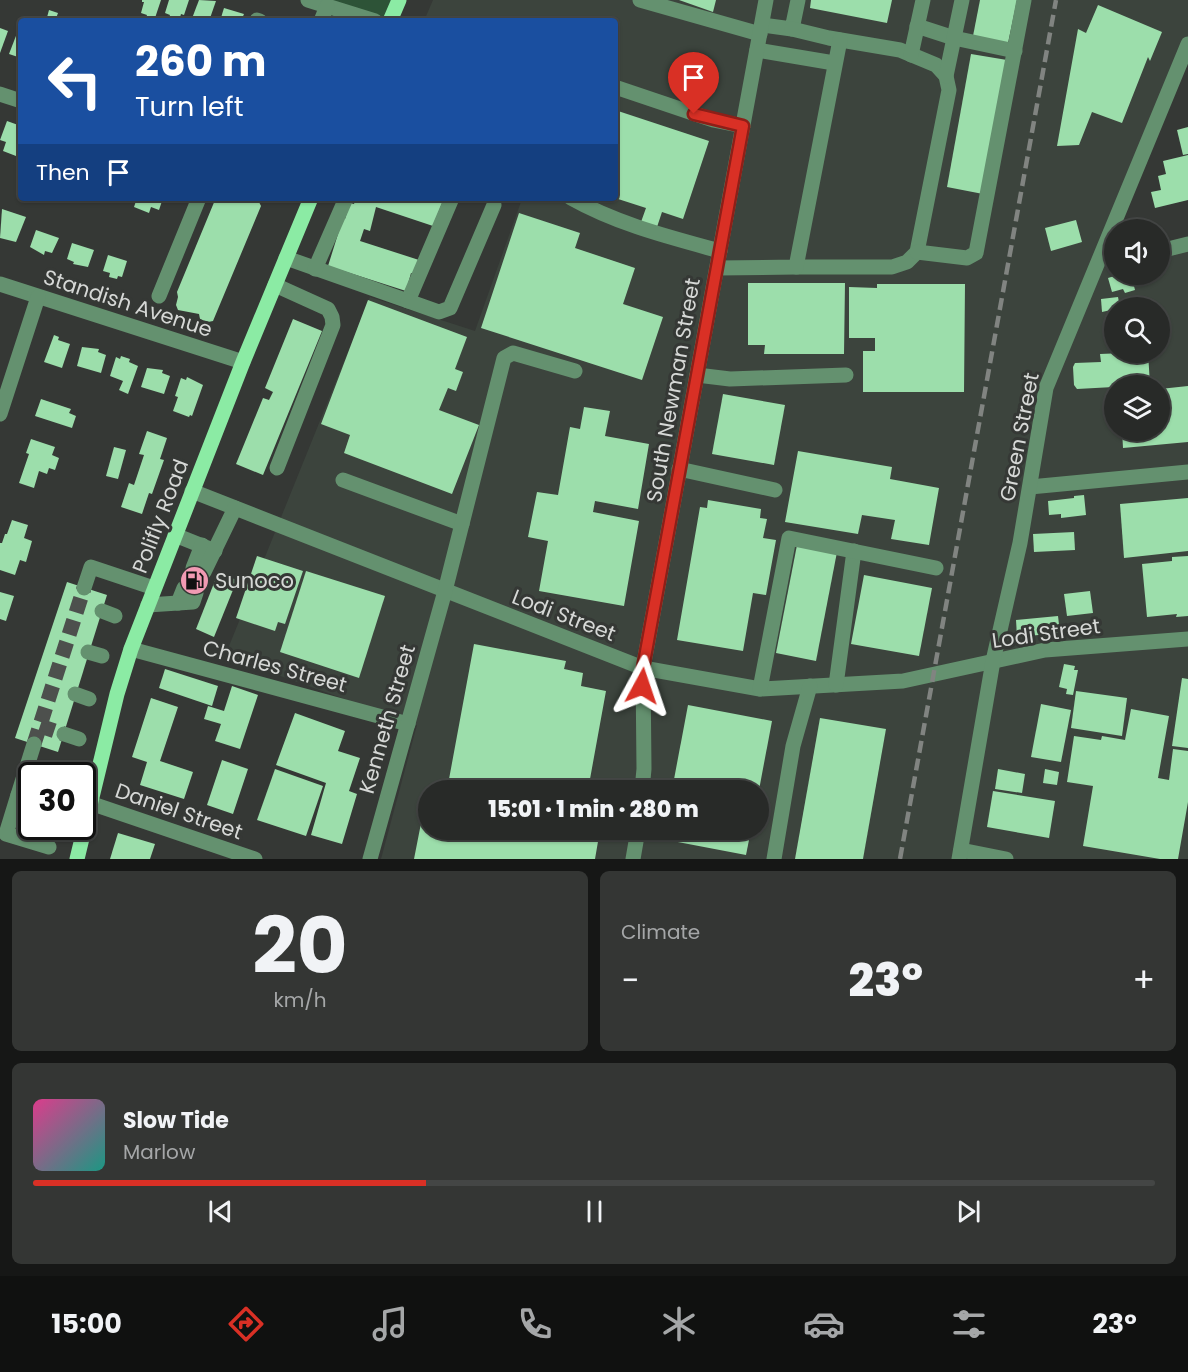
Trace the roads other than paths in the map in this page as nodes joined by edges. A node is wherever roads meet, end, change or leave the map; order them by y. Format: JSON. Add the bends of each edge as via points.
{"nodes":[{"id":1,"x":308,"y":0,"type":"edge"},
{"id":2,"x":399,"y":0,"type":"edge"},
{"id":3,"x":640,"y":0,"type":"edge"},
{"id":4,"x":766,"y":0,"type":"edge"},
{"id":5,"x":798,"y":0,"type":"edge"},
{"id":6,"x":923,"y":0,"type":"edge"},
{"id":7,"x":962,"y":0,"type":"edge"},
{"id":8,"x":1024,"y":0,"type":"edge"},
{"id":9,"x":327,"y":6,"type":"junction"},
{"id":10,"x":322,"y":18,"type":"edge"},
{"id":11,"x":365,"y":18,"type":"edge"},
{"id":12,"x":391,"y":18,"type":"edge"},
{"id":13,"x":917,"y":26,"type":"junction"},
{"id":14,"x":792,"y":29,"type":"junction"},
{"id":15,"x":760,"y":36,"type":"junction"},
{"id":16,"x":954,"y":38,"type":"junction"},
{"id":17,"x":840,"y":40,"type":"junction"},
{"id":18,"x":1188,"y":44,"type":"edge"},
{"id":19,"x":1015,"y":51,"type":"junction"},
{"id":20,"x":911,"y":55,"type":"junction"},
{"id":21,"x":834,"y":63,"type":"junction"},
{"id":22,"x":946,"y":76,"type":"junction"},
{"id":23,"x":618,"y":88,"type":"edge"},
{"id":24,"x":0,"y":94,"type":"edge"},
{"id":25,"x":18,"y":100,"type":"edge"},
{"id":26,"x":743,"y":126,"type":"junction"},
{"id":27,"x":199,"y":201,"type":"edge"},
{"id":28,"x":310,"y":201,"type":"edge"},
{"id":29,"x":345,"y":201,"type":"edge"},
{"id":30,"x":451,"y":201,"type":"edge"},
{"id":31,"x":576,"y":201,"type":"edge"},
{"id":32,"x":494,"y":205,"type":"dead end"},
{"id":33,"x":1188,"y":244,"type":"edge"},
{"id":34,"x":1170,"y":248,"type":"edge"},
{"id":35,"x":720,"y":251,"type":"junction"},
{"id":36,"x":917,"y":252,"type":"junction"},
{"id":37,"x":286,"y":258,"type":"junction"},
{"id":38,"x":1104,"y":264,"type":"edge"},
{"id":39,"x":1096,"y":266,"type":"junction"},
{"id":40,"x":796,"y":267,"type":"junction"},
{"id":41,"x":717,"y":268,"type":"junction"},
{"id":42,"x":315,"y":269,"type":"junction"},
{"id":43,"x":0,"y":284,"type":"edge"},
{"id":44,"x":275,"y":285,"type":"junction"},
{"id":45,"x":159,"y":296,"type":"dead end"},
{"id":46,"x":39,"y":297,"type":"junction"},
{"id":47,"x":408,"y":301,"type":"junction"},
{"id":48,"x":243,"y":362,"type":"junction"},
{"id":49,"x":575,"y":371,"type":"dead end"},
{"id":50,"x":697,"y":375,"type":"junction"},
{"id":51,"x":846,"y":375,"type":"dead end"},
{"id":52,"x":0,"y":414,"type":"edge"},
{"id":53,"x":277,"y":468,"type":"dead end"},
{"id":54,"x":680,"y":468,"type":"junction"},
{"id":55,"x":1188,"y":472,"type":"edge"},
{"id":56,"x":343,"y":480,"type":"dead end"},
{"id":57,"x":1030,"y":487,"type":"junction"},
{"id":58,"x":775,"y":490,"type":"dead end"},
{"id":59,"x":192,"y":491,"type":"junction"},
{"id":60,"x":235,"y":508,"type":"junction"},
{"id":61,"x":462,"y":524,"type":"junction"},
{"id":62,"x":175,"y":535,"type":"junction"},
{"id":63,"x":209,"y":548,"type":"junction"},
{"id":64,"x":854,"y":551,"type":"junction"},
{"id":65,"x":936,"y":568,"type":"dead end"},
{"id":66,"x":199,"y":570,"type":"dead end"},
{"id":67,"x":84,"y":588,"type":"tunnel mouth"},
{"id":68,"x":154,"y":588,"type":"junction"},
{"id":69,"x":445,"y":591,"type":"junction"},
{"id":70,"x":186,"y":594,"type":"dead end"},
{"id":71,"x":148,"y":604,"type":"junction"},
{"id":72,"x":1188,"y":639,"type":"edge"},
{"id":73,"x":131,"y":649,"type":"junction"},
{"id":74,"x":993,"y":661,"type":"junction"},
{"id":75,"x":643,"y":668,"type":"junction"},
{"id":76,"x":836,"y":685,"type":"junction"},
{"id":77,"x":810,"y":686,"type":"junction"},
{"id":78,"x":760,"y":689,"type":"junction"},
{"id":79,"x":408,"y":724,"type":"junction"},
{"id":80,"x":64,"y":734,"type":"tunnel mouth"},
{"id":81,"x":79,"y":740,"type":"dead end"},
{"id":82,"x":34,"y":744,"type":"tunnel mouth"},
{"id":83,"x":28,"y":762,"type":"edge"},
{"id":84,"x":96,"y":777,"type":"edge"},
{"id":85,"x":643,"y":780,"type":"edge"},
{"id":86,"x":18,"y":811,"type":"edge"},
{"id":87,"x":96,"y":815,"type":"edge"},
{"id":88,"x":18,"y":838,"type":"edge"},
{"id":89,"x":26,"y":840,"type":"edge"},
{"id":90,"x":81,"y":840,"type":"edge"},
{"id":91,"x":636,"y":840,"type":"edge"},
{"id":92,"x":49,"y":847,"type":"dead end"},
{"id":93,"x":960,"y":855,"type":"edge"},
{"id":94,"x":77,"y":859,"type":"edge"},
{"id":95,"x":255,"y":859,"type":"edge"},
{"id":96,"x":370,"y":859,"type":"edge"},
{"id":97,"x":633,"y":859,"type":"edge"},
{"id":98,"x":774,"y":859,"type":"edge"},
{"id":99,"x":1006,"y":859,"type":"edge"}],
"edges":[{"from":1,"to":9,"type":"street"},
{"from":2,"to":12,"type":"main road"},
{"from":3,"to":15,"type":"street"},
{"from":4,"to":15,"type":"street","name":"South Newman Street"},
{"from":5,"to":14,"type":"street"},
{"from":6,"to":13,"type":"street"},
{"from":7,"to":16,"type":"street"},
{"from":8,"to":19,"type":"street"},
{"from":9,"to":10,"type":"street"},
{"from":9,"to":11,"type":"street"},
{"from":13,"to":16,"type":"street"},
{"from":13,"to":20,"type":"street"},
{"from":14,"to":15,"type":"street"},
{"from":14,"to":17,"type":"street"},
{"from":15,"to":21,"type":"street","via":[[807,60]]},
{"from":15,"to":26,"type":"street","name":"South Newman Street"},
{"from":16,"to":19,"type":"street"},
{"from":16,"to":22,"type":"street"},
{"from":17,"to":20,"type":"street"},
{"from":17,"to":21,"type":"street"},
{"from":18,"to":39,"type":"street","name":"Green Street"},
{"from":19,"to":36,"type":"street","via":[[976,253],[967,258]]},
{"from":20,"to":22,"type":"street","via":[[936,65]]},
{"from":21,"to":40,"type":"street"},
{"from":22,"to":36,"type":"street","via":[[949,90]]},
{"from":23,"to":26,"type":"street"},
{"from":24,"to":25,"type":"street"},
{"from":26,"to":35,"type":"street","name":"South Newman Street"},
{"from":27,"to":45,"type":"street"},
{"from":28,"to":37,"type":"main road","name":"Polifly Road"},
{"from":29,"to":42,"type":"street"},
{"from":30,"to":47,"type":"street"},
{"from":31,"to":35,"type":"street","via":[[655,233]]},
{"from":32,"to":47,"type":"street","via":[[450,308],[439,312]]},
{"from":33,"to":34,"type":"street"},
{"from":35,"to":41,"type":"street","name":"South Newman Street"},
{"from":36,"to":40,"type":"street","via":[[907,262],[892,267]]},
{"from":37,"to":42,"type":"street"},
{"from":37,"to":44,"type":"main road","name":"Polifly Road"},
{"from":38,"to":39,"type":"street"},
{"from":39,"to":57,"type":"street","name":"Green Street","via":[[1046,388]]},
{"from":40,"to":41,"type":"street"},
{"from":41,"to":50,"type":"street","name":"South Newman Street"},
{"from":42,"to":47,"type":"street"},
{"from":43,"to":46,"type":"street","name":"Standish Avenue"},
{"from":44,"to":48,"type":"main road","name":"Polifly Road"},
{"from":44,"to":53,"type":"street","via":[[328,309],[333,326]]},
{"from":46,"to":48,"type":"street","name":"Standish Avenue"},
{"from":46,"to":52,"type":"street"},
{"from":48,"to":59,"type":"main road","name":"Polifly Road"},
{"from":49,"to":61,"type":"street","name":"Kenneth Street","via":[[513,353],[504,358]]},
{"from":50,"to":51,"type":"street","via":[[730,379]]},
{"from":50,"to":54,"type":"street","name":"South Newman Street"},
{"from":54,"to":58,"type":"street"},
{"from":54,"to":75,"type":"street","name":"South Newman Street"},
{"from":55,"to":57,"type":"street"},
{"from":56,"to":61,"type":"street"},
{"from":57,"to":74,"type":"street","name":"Green Street"},
{"from":59,"to":60,"type":"street","name":"Lodi Street"},
{"from":59,"to":62,"type":"main road","name":"Polifly Road"},
{"from":60,"to":63,"type":"street"},
{"from":60,"to":69,"type":"street","name":"Lodi Street"},
{"from":61,"to":69,"type":"street","name":"Kenneth Street"},
{"from":62,"to":63,"type":"street"},
{"from":62,"to":68,"type":"main road","name":"Polifly Road"},
{"from":63,"to":66,"type":"street"},
{"from":64,"to":65,"type":"street"},
{"from":64,"to":76,"type":"street"},
{"from":64,"to":78,"type":"street","via":[[789,538]]},
{"from":67,"to":68,"type":"street","via":[[91,567]]},
{"from":68,"to":71,"type":"main road","name":"Polifly Road"},
{"from":69,"to":75,"type":"street","name":"Lodi Street"},
{"from":69,"to":79,"type":"street","name":"Kenneth Street"},
{"from":70,"to":71,"type":"street"},
{"from":71,"to":73,"type":"main road","name":"Polifly Road"},
{"from":72,"to":74,"type":"street","name":"Lodi Street","via":[[1045,650]]},
{"from":73,"to":79,"type":"street","name":"Charles Street"},
{"from":73,"to":84,"type":"main road","name":"Polifly Road"},
{"from":74,"to":76,"type":"street","name":"Lodi Street","via":[[903,681]]},
{"from":74,"to":93,"type":"street","name":"Green Street"},
{"from":75,"to":78,"type":"street","name":"Lodi Street"},
{"from":75,"to":85,"type":"street","name":"South Newman Street"},
{"from":76,"to":77,"type":"street","name":"Lodi Street"},
{"from":77,"to":78,"type":"street","name":"Lodi Street"},
{"from":77,"to":98,"type":"street","via":[[793,746]]},
{"from":79,"to":96,"type":"street","name":"Kenneth Street"},
{"from":80,"to":81,"type":"street"},
{"from":82,"to":83,"type":"street"},
{"from":86,"to":88,"type":"street","via":[[6,834]]},
{"from":87,"to":95,"type":"street","name":"Daniel Street"},
{"from":89,"to":92,"type":"street"},
{"from":90,"to":94,"type":"main road","name":"Polifly Road"},
{"from":91,"to":97,"type":"street"},
{"from":93,"to":99,"type":"street"}]}
